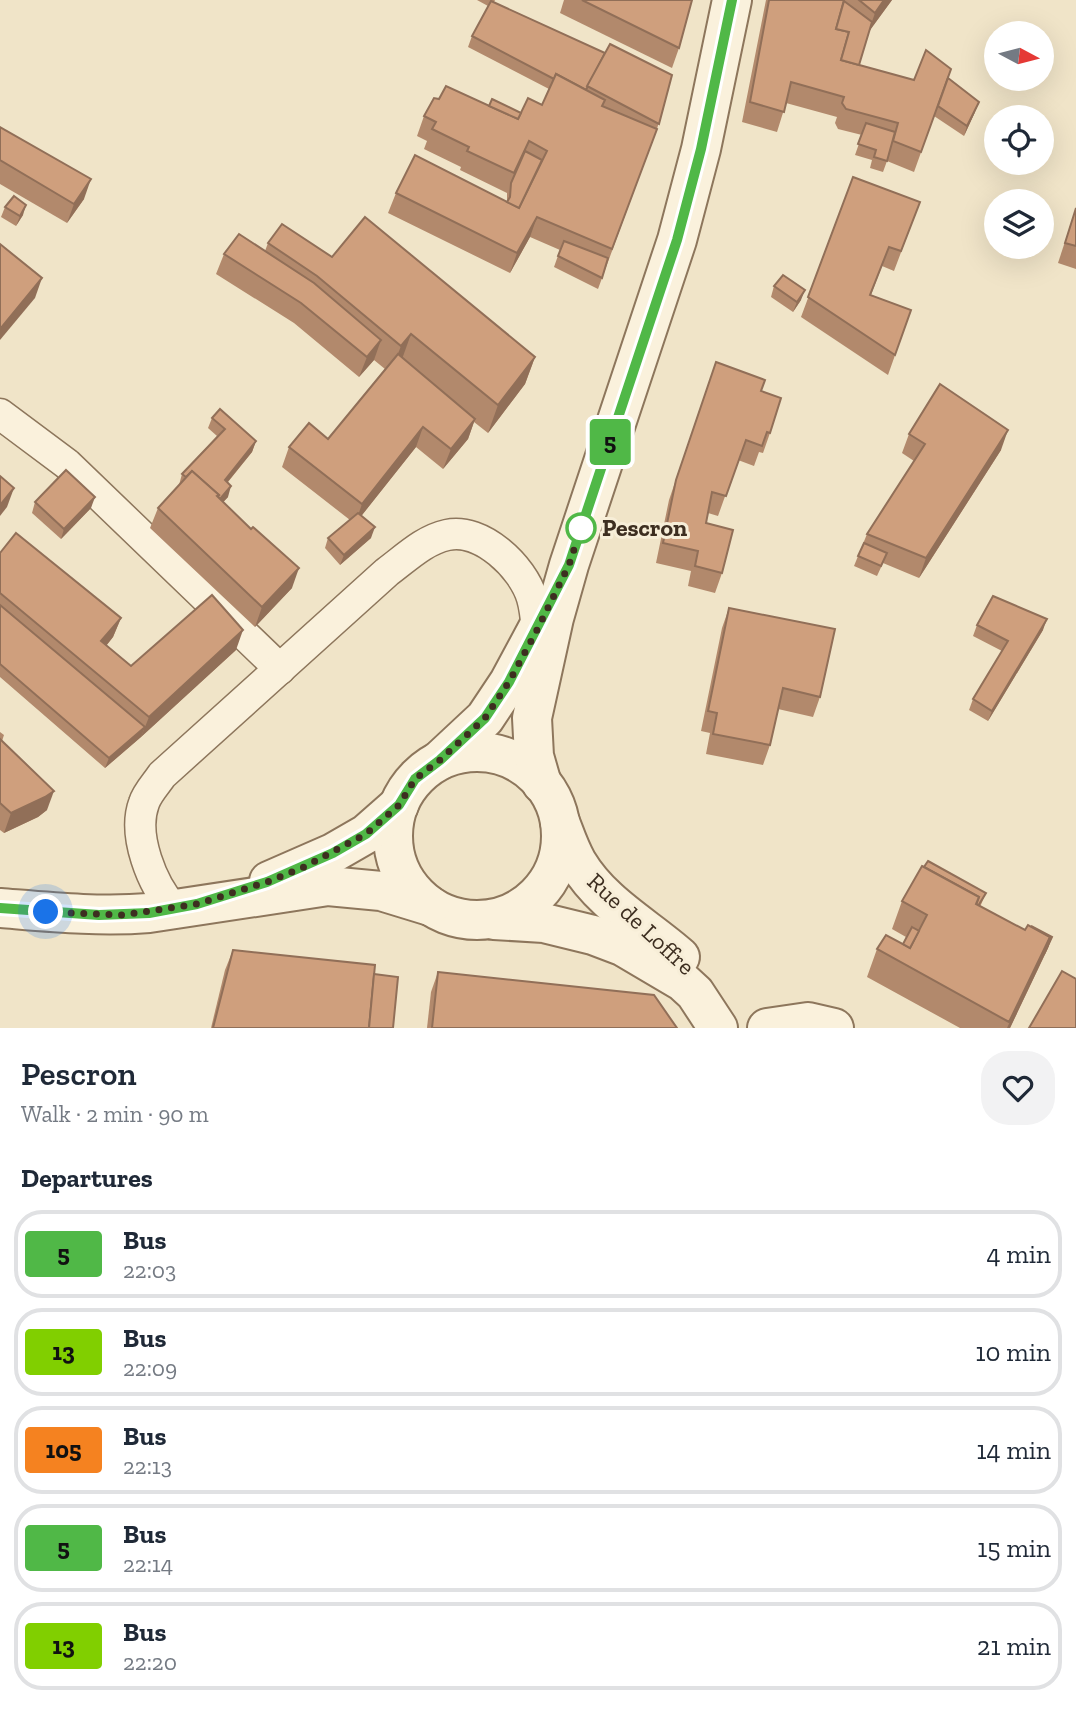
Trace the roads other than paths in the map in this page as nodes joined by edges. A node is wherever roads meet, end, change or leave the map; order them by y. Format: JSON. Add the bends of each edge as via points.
{"nodes":[{"id":1,"x":732,"y":0,"type":"edge"},
{"id":2,"x":0,"y":414,"type":"edge"},
{"id":3,"x":569,"y":565,"type":"junction"},
{"id":4,"x":537,"y":630,"type":"junction"},
{"id":5,"x":280,"y":669,"type":"junction"},
{"id":6,"x":440,"y":760,"type":"junction"},
{"id":7,"x":542,"y":783,"type":"junction"},
{"id":8,"x":399,"y":805,"type":"junction"},
{"id":9,"x":559,"y":822,"type":"junction"},
{"id":10,"x":185,"y":907,"type":"junction"},
{"id":11,"x":0,"y":908,"type":"edge"},
{"id":12,"x":434,"y":908,"type":"junction"},
{"id":13,"x":482,"y":920,"type":"junction"},
{"id":14,"x":719,"y":1028,"type":"edge"},
{"id":15,"x":767,"y":1028,"type":"edge"},
{"id":16,"x":834,"y":1028,"type":"edge"}],
"edges":[{"from":1,"to":3,"type":"street","via":[[677,240]]},
{"from":2,"to":5,"type":"lane","via":[[67,464]]},
{"from":3,"to":4,"type":"street"},
{"from":3,"to":7,"type":"street","via":[[532,719],[534,756]]},
{"from":4,"to":5,"type":"lane","via":[[532,597],[519,570],[471,536],[449,534],[426,543],[387,572]]},
{"from":4,"to":6,"type":"street","via":[[485,718]]},
{"from":5,"to":10,"type":"lane","via":[[162,775],[144,801],[139,823],[145,855],[163,897]]},
{"from":6,"to":7,"type":"street","via":[[467,752],[495,754],[522,765]]},
{"from":6,"to":8,"type":"street","via":[[415,779]]},
{"from":7,"to":9,"type":"street"},
{"from":8,"to":10,"type":"street","via":[[366,834],[333,853],[267,882]]},
{"from":8,"to":12,"type":"street","via":[[393,838],[400,871]]},
{"from":9,"to":13,"type":"street","via":[[559,853],[548,882],[526,905]]},
{"from":9,"to":14,"type":"street","name":"Rue de Loffre","via":[[576,861],[592,883],[692,968]]},
{"from":10,"to":11,"type":"street","via":[[99,915]]},
{"from":10,"to":12,"type":"street","via":[[344,886],[381,891]]},
{"from":12,"to":13,"type":"street"},
{"from":13,"to":14,"type":"street","name":"Rue de Loffre","via":[[544,923],[622,946],[683,982]]},
{"from":15,"to":16,"type":"street","via":[[807,1023]]}]}
